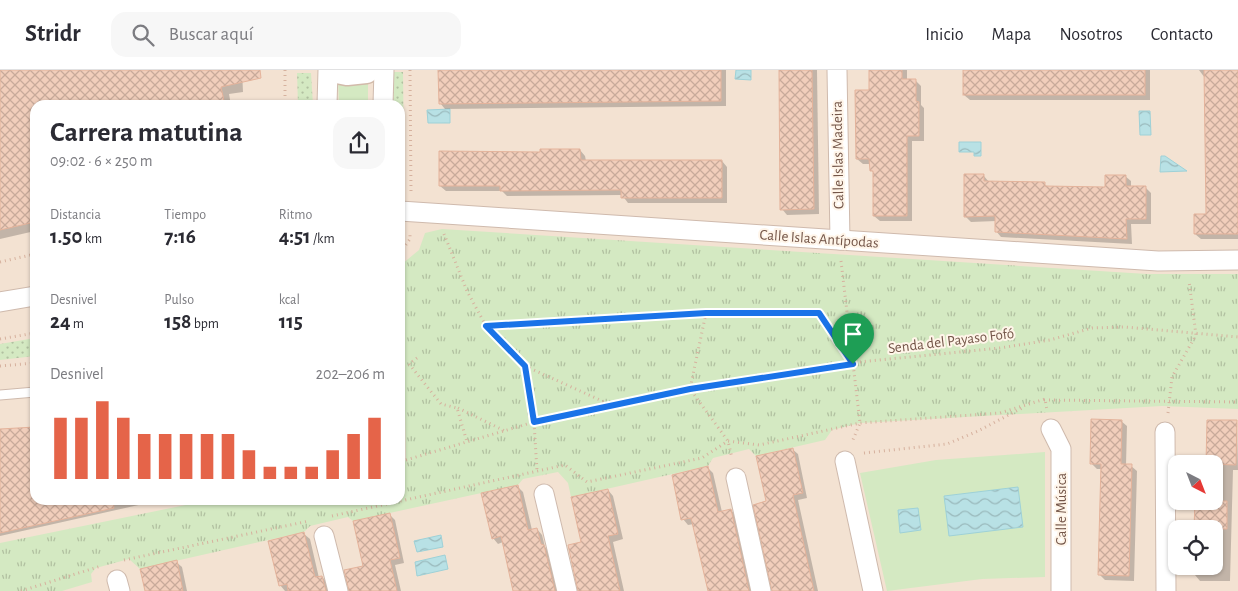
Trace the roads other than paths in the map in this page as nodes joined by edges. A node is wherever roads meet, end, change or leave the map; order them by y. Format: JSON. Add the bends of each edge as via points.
{"nodes":[{"id":1,"x":328,"y":70,"type":"edge"},
{"id":2,"x":337,"y":70,"type":"edge"},
{"id":3,"x":366,"y":70,"type":"edge"},
{"id":4,"x":384,"y":70,"type":"edge"},
{"id":5,"x":837,"y":70,"type":"edge"},
{"id":6,"x":327,"y":100,"type":"edge"},
{"id":7,"x":383,"y":100,"type":"edge"},
{"id":8,"x":406,"y":211,"type":"edge"},
{"id":9,"x":840,"y":240,"type":"junction"},
{"id":10,"x":1238,"y":260,"type":"edge"},
{"id":11,"x":30,"y":297,"type":"edge"},
{"id":12,"x":0,"y":302,"type":"edge"},
{"id":13,"x":30,"y":392,"type":"edge"},
{"id":14,"x":0,"y":395,"type":"edge"},
{"id":15,"x":1050,"y":429,"type":"dead end"},
{"id":16,"x":1165,"y":432,"type":"dead end"},
{"id":17,"x":845,"y":461,"type":"road end"},
{"id":18,"x":736,"y":478,"type":"road end"},
{"id":19,"x":544,"y":494,"type":"dead end"},
{"id":20,"x":324,"y":536,"type":"dead end"},
{"id":21,"x":338,"y":591,"type":"edge"},
{"id":22,"x":567,"y":591,"type":"edge"},
{"id":23,"x":762,"y":591,"type":"edge"},
{"id":24,"x":874,"y":591,"type":"edge"},
{"id":25,"x":1061,"y":591,"type":"edge"},
{"id":26,"x":1166,"y":591,"type":"edge"}],
"edges":[{"from":1,"to":6,"type":"street"},
{"from":2,"to":3,"type":"street"},
{"from":4,"to":7,"type":"street"},
{"from":5,"to":9,"type":"street","name":"Calle Islas Madeira"},
{"from":8,"to":9,"type":"street","name":"Calle Islas Antípodas"},
{"from":9,"to":10,"type":"street","name":"Calle Islas Antípodas","via":[[1158,261]]},
{"from":11,"to":12,"type":"street"},
{"from":13,"to":14,"type":"lane"},
{"from":15,"to":25,"type":"street","name":"Calle Música","via":[[1061,449]]},
{"from":16,"to":26,"type":"street"},
{"from":17,"to":24,"type":"street"},
{"from":18,"to":23,"type":"street"},
{"from":19,"to":22,"type":"street"},
{"from":20,"to":21,"type":"street"}]}
